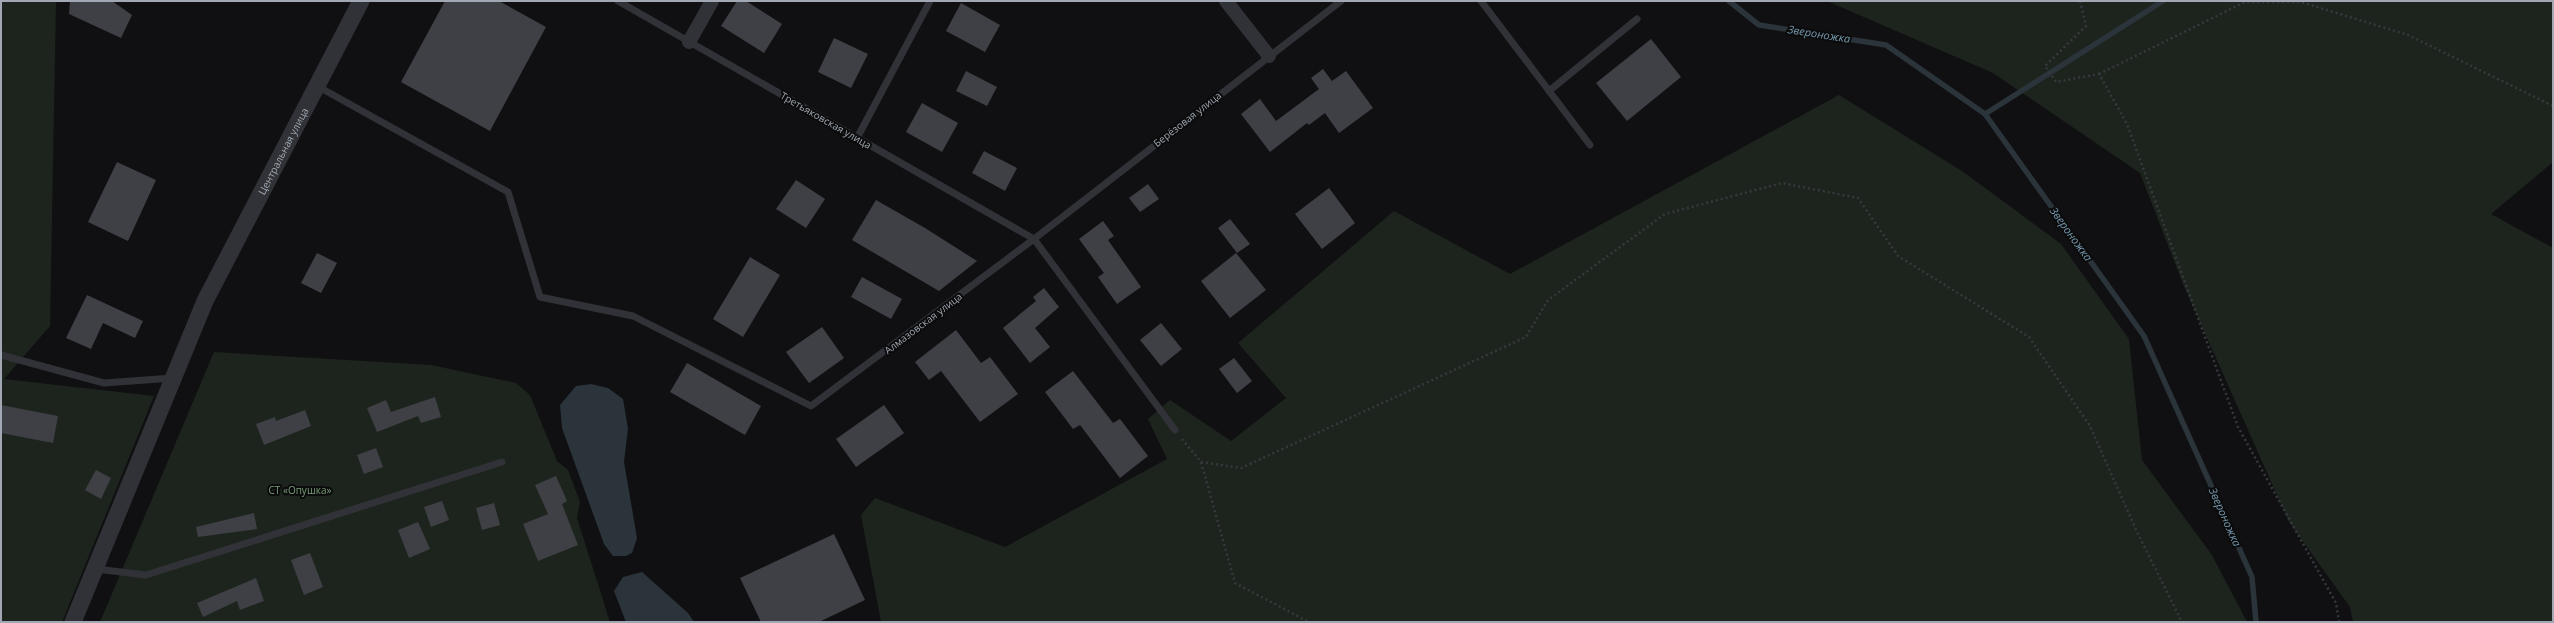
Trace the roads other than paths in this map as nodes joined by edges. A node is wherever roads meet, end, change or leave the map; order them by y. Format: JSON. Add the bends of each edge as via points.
{"nodes":[{"id":1,"x":361,"y":1,"type":"edge"},
{"id":2,"x":618,"y":1,"type":"edge"},
{"id":3,"x":712,"y":1,"type":"edge"},
{"id":4,"x":930,"y":1,"type":"edge"},
{"id":5,"x":1226,"y":1,"type":"edge"},
{"id":6,"x":1341,"y":1,"type":"edge"},
{"id":7,"x":1481,"y":1,"type":"edge"},
{"id":8,"x":1637,"y":19,"type":"dead end"},
{"id":9,"x":689,"y":42,"type":"junction"},
{"id":10,"x":1268,"y":56,"type":"junction"},
{"id":11,"x":318,"y":86,"type":"junction"},
{"id":12,"x":1549,"y":91,"type":"junction"},
{"id":13,"x":858,"y":138,"type":"junction"},
{"id":14,"x":1590,"y":145,"type":"dead end"},
{"id":15,"x":1034,"y":239,"type":"junction"},
{"id":16,"x":1,"y":355,"type":"edge"},
{"id":17,"x":173,"y":378,"type":"junction"},
{"id":18,"x":1175,"y":430,"type":"road end"},
{"id":19,"x":502,"y":462,"type":"dead end"},
{"id":20,"x":96,"y":569,"type":"junction"},
{"id":21,"x":73,"y":622,"type":"edge"}],
"edges":[{"from":1,"to":11,"type":"street","name":"Центральная улица"},
{"from":2,"to":9,"type":"lane","name":"Третьяковская улица"},
{"from":3,"to":9,"type":"street"},
{"from":4,"to":13,"type":"lane"},
{"from":5,"to":10,"type":"street"},
{"from":6,"to":10,"type":"lane","name":"Берёзовая улица"},
{"from":7,"to":12,"type":"lane"},
{"from":8,"to":12,"type":"lane"},
{"from":9,"to":13,"type":"lane","name":"Третьяковская улица"},
{"from":10,"to":15,"type":"lane","name":"Берёзовая улица"},
{"from":11,"to":15,"type":"lane","name":"Алмазовская улица","via":[[508,192],[540,297],[633,316],[812,406]]},
{"from":11,"to":17,"type":"street","name":"Центральная улица","via":[[205,301]]},
{"from":12,"to":14,"type":"lane"},
{"from":13,"to":15,"type":"lane","name":"Третьяковская улица"},
{"from":15,"to":18,"type":"lane"},
{"from":16,"to":17,"type":"lane","via":[[104,383]]},
{"from":17,"to":20,"type":"street","name":"Центральная улица"},
{"from":19,"to":20,"type":"lane","via":[[146,575]]},
{"from":20,"to":21,"type":"street","name":"Центральная улица"}]}
